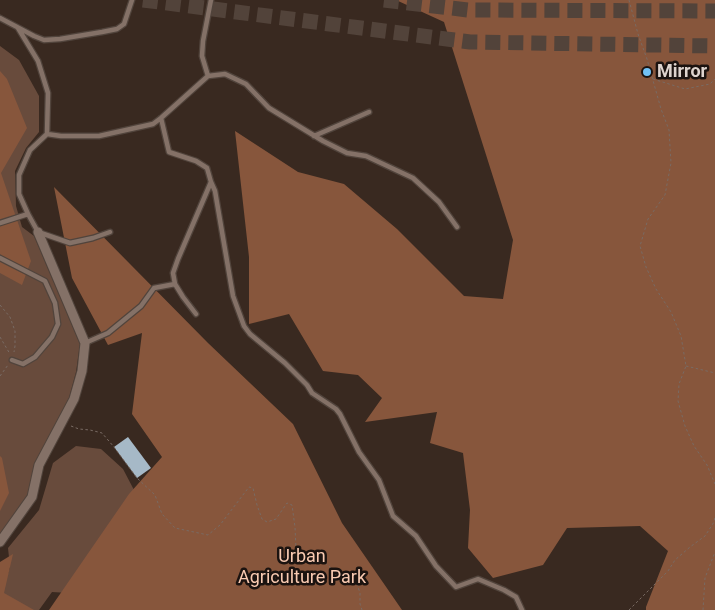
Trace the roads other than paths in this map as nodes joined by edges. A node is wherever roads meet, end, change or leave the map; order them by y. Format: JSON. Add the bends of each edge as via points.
{"nodes":[{"id":1,"x":132,"y":0,"type":"edge"},
{"id":2,"x":211,"y":0,"type":"edge"},
{"id":3,"x":0,"y":18,"type":"edge"},
{"id":4,"x":18,"y":28,"type":"junction"},
{"id":5,"x":208,"y":76,"type":"junction"},
{"id":6,"x":369,"y":112,"type":"dead end"},
{"id":7,"x":161,"y":118,"type":"junction"},
{"id":8,"x":47,"y":134,"type":"junction"},
{"id":9,"x":314,"y":136,"type":"junction"},
{"id":10,"x":211,"y":182,"type":"junction"},
{"id":11,"x":28,"y":214,"type":"junction"},
{"id":12,"x":0,"y":223,"type":"edge"},
{"id":13,"x":457,"y":227,"type":"dead end"},
{"id":14,"x":38,"y":232,"type":"junction"},
{"id":15,"x":110,"y":232,"type":"dead end"},
{"id":16,"x":0,"y":258,"type":"edge"},
{"id":17,"x":175,"y":284,"type":"junction"},
{"id":18,"x":196,"y":314,"type":"dead end"},
{"id":19,"x":85,"y":343,"type":"junction"},
{"id":20,"x":12,"y":360,"type":"road end"},
{"id":21,"x":0,"y":542,"type":"edge"},
{"id":22,"x":522,"y":610,"type":"edge"}],
"edges":[{"from":1,"to":4,"type":"lane","via":[[124,24],[117,29],[44,40]]},
{"from":2,"to":5,"type":"lane","via":[[202,56]]},
{"from":3,"to":4,"type":"lane"},
{"from":4,"to":8,"type":"lane","via":[[38,61],[48,93]]},
{"from":5,"to":7,"type":"lane"},
{"from":5,"to":9,"type":"lane","via":[[225,74],[246,84],[269,108]]},
{"from":6,"to":9,"type":"lane"},
{"from":7,"to":8,"type":"lane","via":[[153,124],[99,136]]},
{"from":7,"to":10,"type":"lane","via":[[169,152],[196,160],[207,168]]},
{"from":8,"to":11,"type":"lane","via":[[30,150],[19,176],[19,194]]},
{"from":9,"to":13,"type":"lane","via":[[347,153],[366,156],[413,178],[439,202]]},
{"from":10,"to":17,"type":"lane","via":[[173,273]]},
{"from":10,"to":22,"type":"lane","via":[[233,296],[244,326],[312,393],[336,409],[359,452],[379,480],[393,516],[416,536],[436,566],[456,587],[478,579],[516,597]]},
{"from":11,"to":12,"type":"lane"},
{"from":11,"to":14,"type":"lane"},
{"from":14,"to":15,"type":"lane","via":[[70,243]]},
{"from":14,"to":19,"type":"street"},
{"from":16,"to":20,"type":"lane","via":[[45,281],[55,303],[58,324],[52,337],[35,357],[23,364]]},
{"from":17,"to":18,"type":"lane"},
{"from":17,"to":19,"type":"lane","via":[[154,288],[135,312],[108,332]]},
{"from":19,"to":21,"type":"street","via":[[82,371],[74,398],[39,465],[32,497]]}]}
